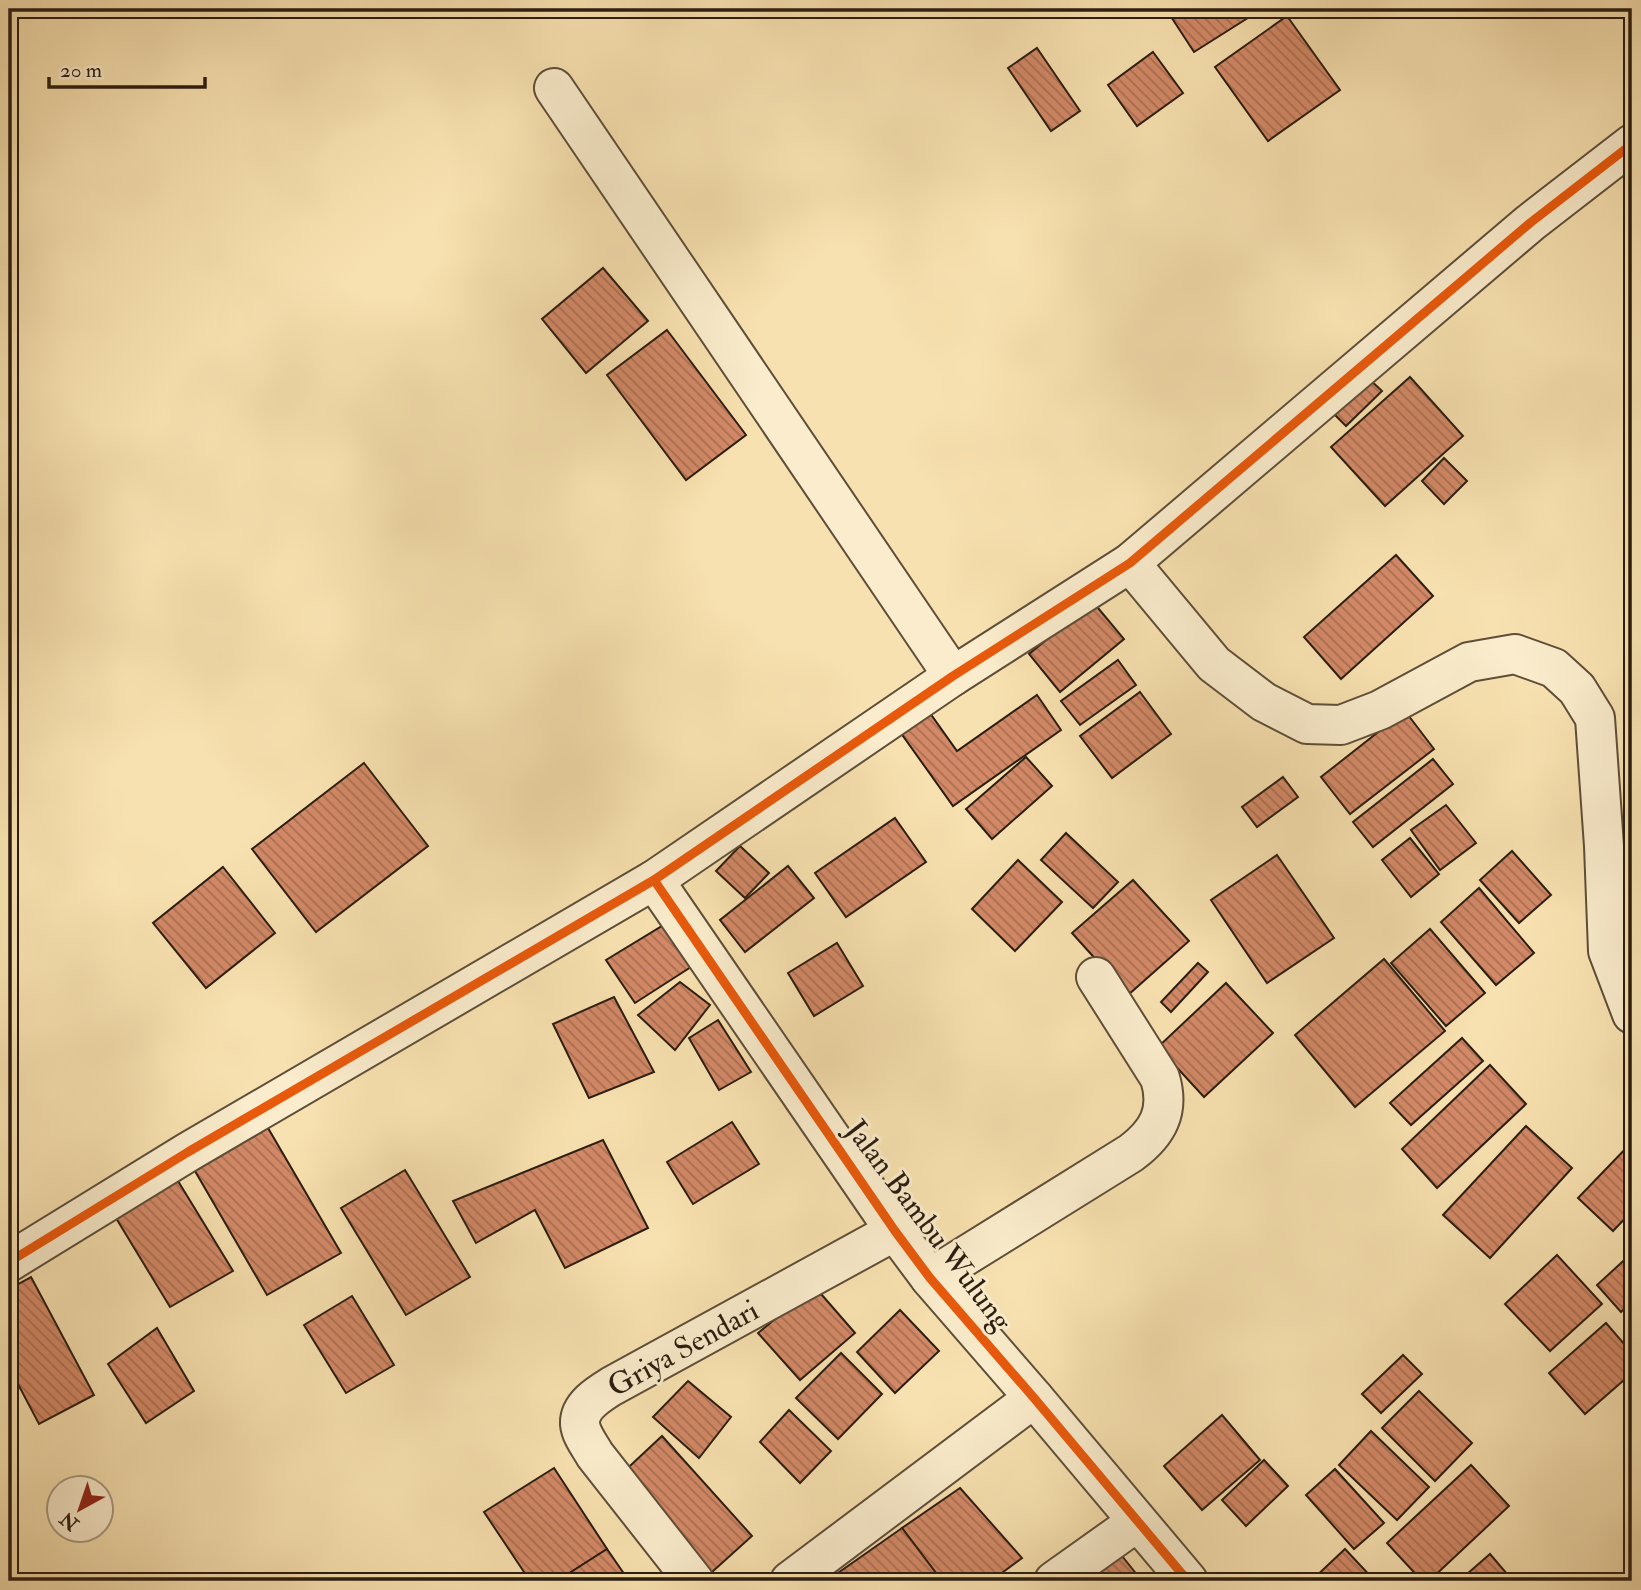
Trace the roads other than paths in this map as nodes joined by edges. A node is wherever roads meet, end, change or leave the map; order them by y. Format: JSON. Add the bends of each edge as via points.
{"nodes":[{"id":1,"x":554,"y":88,"type":"dead end"},
{"id":2,"x":1632,"y":144,"type":"edge"},
{"id":3,"x":1130,"y":563,"type":"junction"},
{"id":4,"x":953,"y":676,"type":"junction"},
{"id":5,"x":654,"y":880,"type":"junction"},
{"id":6,"x":1096,"y":977,"type":"dead end"},
{"id":7,"x":1632,"y":1014,"type":"edge"},
{"id":8,"x":895,"y":1231,"type":"junction"},
{"id":9,"x":9,"y":1262,"type":"edge"},
{"id":10,"x":930,"y":1278,"type":"junction"},
{"id":11,"x":1034,"y":1398,"type":"junction"},
{"id":12,"x":1137,"y":1522,"type":"junction"},
{"id":13,"x":694,"y":1581,"type":"edge"},
{"id":14,"x":790,"y":1581,"type":"edge"},
{"id":15,"x":1054,"y":1581,"type":"edge"},
{"id":16,"x":1188,"y":1581,"type":"edge"}],
"edges":[{"from":1,"to":4,"type":"street"},
{"from":2,"to":3,"type":"street","via":[[1530,223]]},
{"from":3,"to":4,"type":"street"},
{"from":3,"to":7,"type":"street","via":[[1214,664],[1264,702],[1307,724],[1341,726],[1469,662],[1515,654],[1553,668],[1577,689],[1595,718],[1608,951]]},
{"from":4,"to":5,"type":"street"},
{"from":5,"to":8,"type":"street","name":"Jalan Bambu Wulung"},
{"from":5,"to":9,"type":"street"},
{"from":6,"to":10,"type":"street","via":[[1160,1078],[1163,1111],[1156,1127],[1131,1153]]},
{"from":8,"to":10,"type":"street","name":"Jalan Bambu Wulung"},
{"from":8,"to":13,"type":"street","name":"Griya Sendari","via":[[612,1386],[582,1412],[580,1424],[595,1455]]},
{"from":10,"to":11,"type":"street","name":"Jalan Bambu Wulung"},
{"from":11,"to":12,"type":"street","name":"Jalan Bambu Wulung"},
{"from":11,"to":14,"type":"street"},
{"from":12,"to":15,"type":"street"},
{"from":12,"to":16,"type":"street","name":"Jalan Bambu Wulung"}]}
